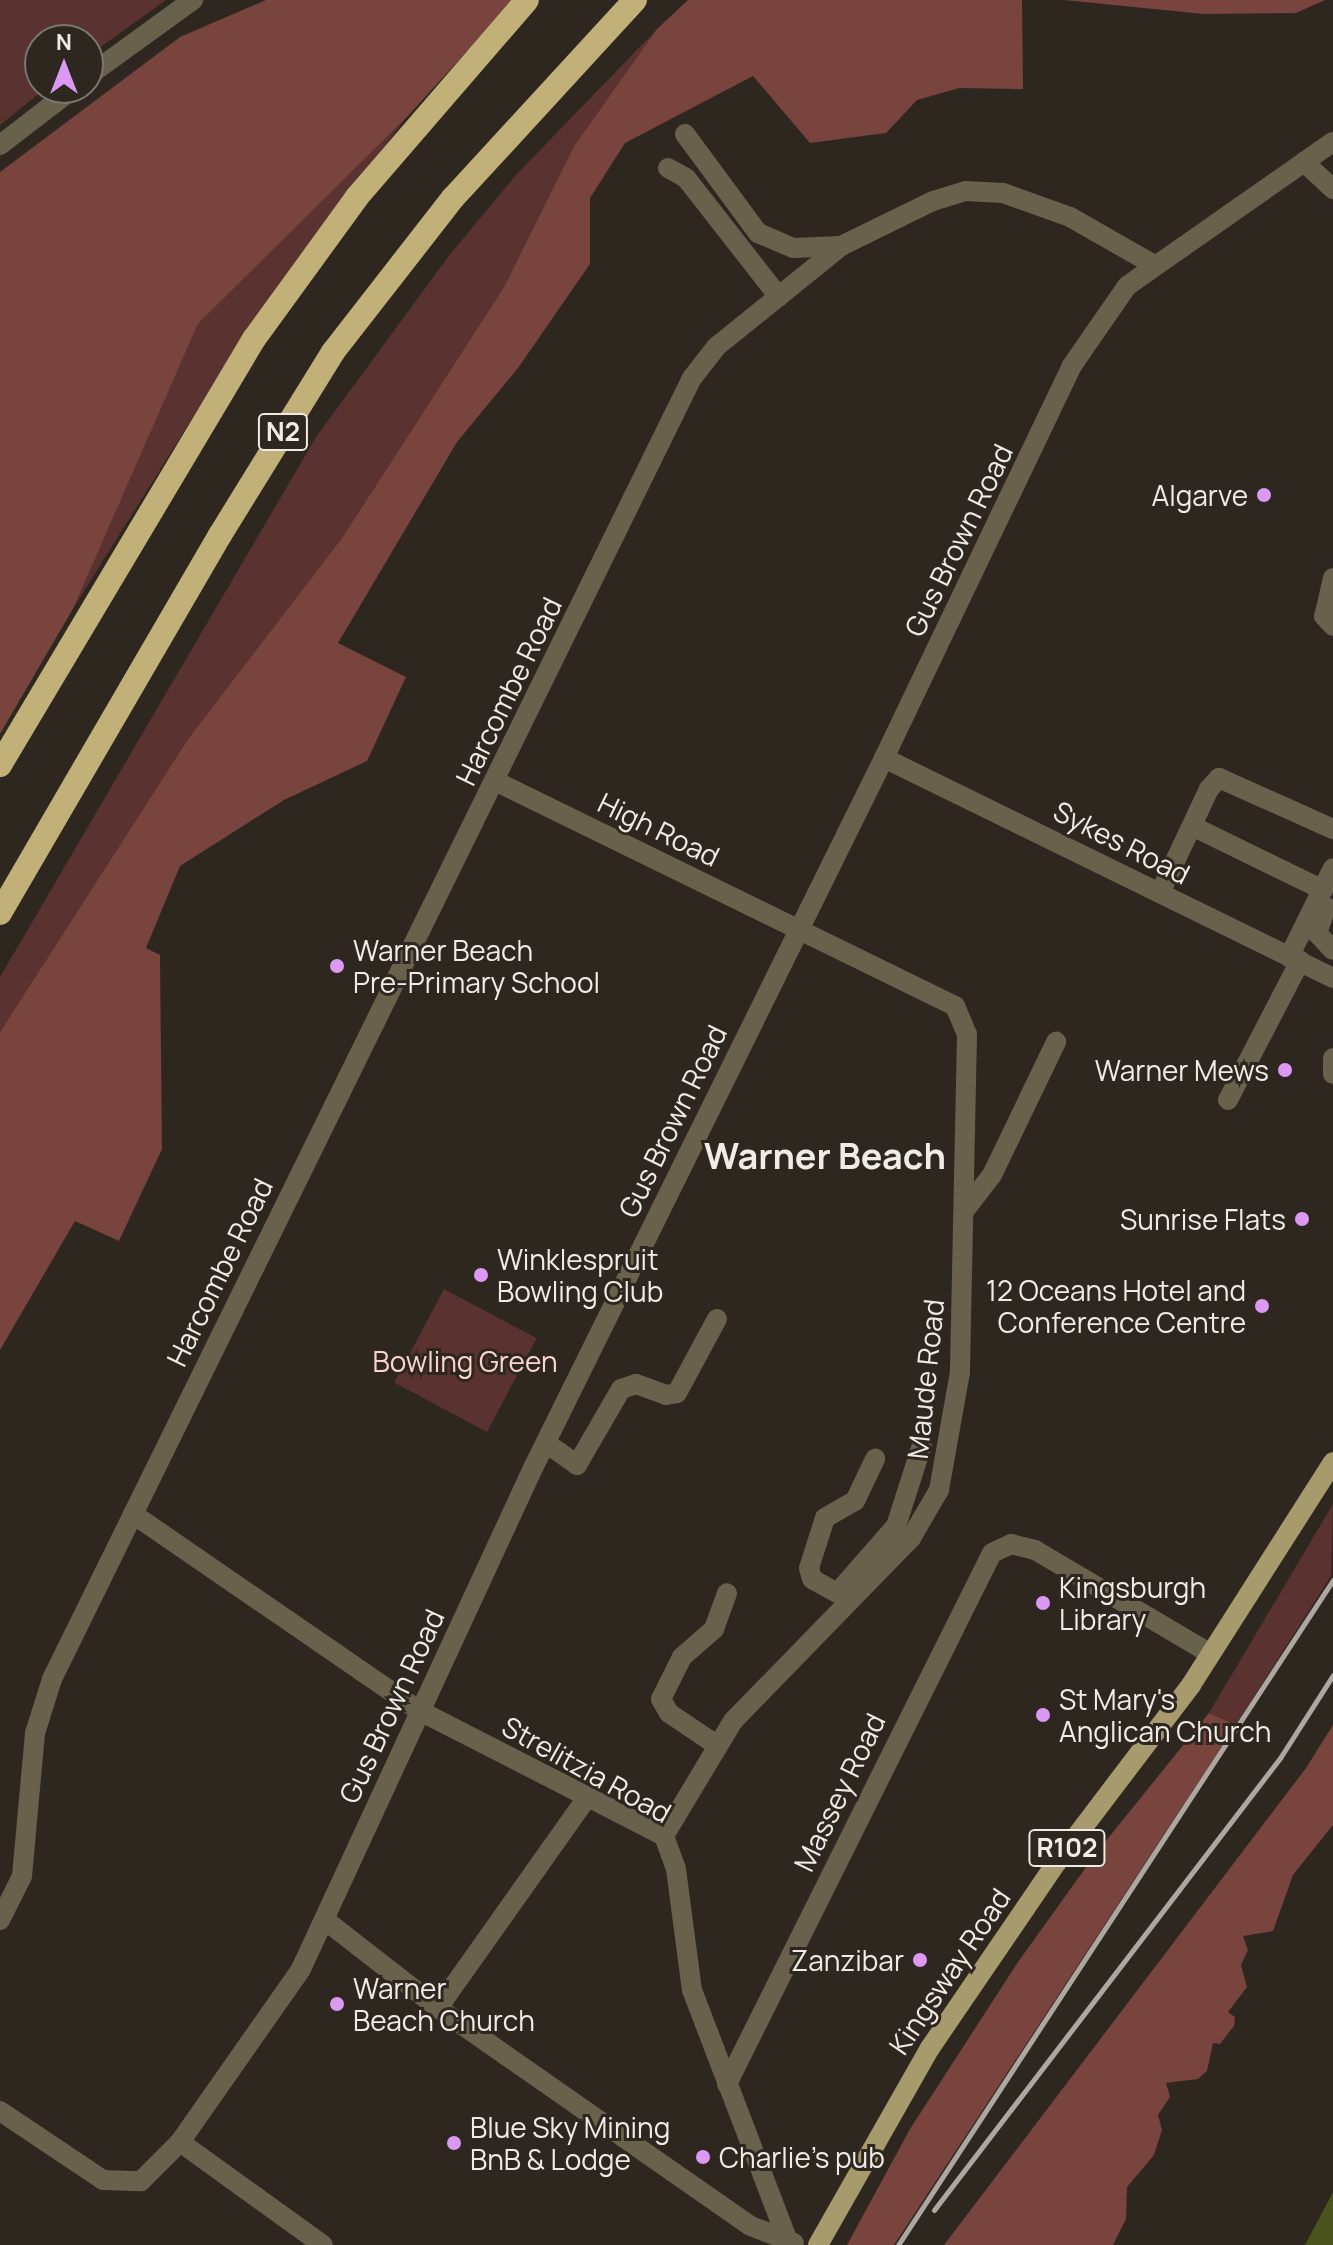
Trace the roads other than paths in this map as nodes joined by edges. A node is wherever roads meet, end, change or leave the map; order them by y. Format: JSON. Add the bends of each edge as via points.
{"nodes":[{"id":1,"x":193,"y":0,"type":"edge"},
{"id":2,"x":527,"y":0,"type":"edge"},
{"id":3,"x":635,"y":0,"type":"edge"},
{"id":4,"x":104,"y":64,"type":"edge"},
{"id":5,"x":53,"y":104,"type":"edge"},
{"id":6,"x":685,"y":134,"type":"dead end"},
{"id":7,"x":1333,"y":142,"type":"edge"},
{"id":8,"x":0,"y":145,"type":"edge"},
{"id":9,"x":1304,"y":162,"type":"junction"},
{"id":10,"x":668,"y":168,"type":"dead end"},
{"id":11,"x":1333,"y":189,"type":"edge"},
{"id":12,"x":841,"y":246,"type":"junction"},
{"id":13,"x":1154,"y":265,"type":"junction"},
{"id":14,"x":779,"y":297,"type":"junction"},
{"id":15,"x":1333,"y":578,"type":"edge"},
{"id":16,"x":1333,"y":626,"type":"edge"},
{"id":17,"x":884,"y":758,"type":"junction"},
{"id":18,"x":0,"y":765,"type":"edge"},
{"id":19,"x":495,"y":781,"type":"junction"},
{"id":20,"x":1192,"y":826,"type":"junction"},
{"id":21,"x":1333,"y":829,"type":"edge"},
{"id":22,"x":1333,"y":868,"type":"edge"},
{"id":23,"x":1328,"y":891,"type":"edge"},
{"id":24,"x":1160,"y":893,"type":"junction"},
{"id":25,"x":0,"y":913,"type":"edge"},
{"id":26,"x":798,"y":929,"type":"junction"},
{"id":27,"x":1333,"y":950,"type":"edge"},
{"id":28,"x":1295,"y":959,"type":"junction"},
{"id":29,"x":1333,"y":978,"type":"edge"},
{"id":30,"x":1056,"y":1042,"type":"dead end"},
{"id":31,"x":1333,"y":1058,"type":"edge"},
{"id":32,"x":1333,"y":1074,"type":"edge"},
{"id":33,"x":1228,"y":1100,"type":"dead end"},
{"id":34,"x":964,"y":1211,"type":"junction"},
{"id":35,"x":717,"y":1319,"type":"dead end"},
{"id":36,"x":546,"y":1443,"type":"junction"},
{"id":37,"x":922,"y":1445,"type":"dead end"},
{"id":38,"x":875,"y":1459,"type":"dead end"},
{"id":39,"x":1333,"y":1462,"type":"edge"},
{"id":40,"x":133,"y":1514,"type":"junction"},
{"id":41,"x":727,"y":1593,"type":"dead end"},
{"id":42,"x":844,"y":1596,"type":"junction"},
{"id":43,"x":1211,"y":1654,"type":"junction"},
{"id":44,"x":418,"y":1710,"type":"junction"},
{"id":45,"x":715,"y":1744,"type":"junction"},
{"id":46,"x":586,"y":1799,"type":"junction"},
{"id":47,"x":664,"y":1836,"type":"junction"},
{"id":48,"x":0,"y":1920,"type":"edge"},
{"id":49,"x":325,"y":1920,"type":"junction"},
{"id":50,"x":438,"y":2008,"type":"junction"},
{"id":51,"x":727,"y":2084,"type":"junction"},
{"id":52,"x":0,"y":2111,"type":"edge"},
{"id":53,"x":180,"y":2142,"type":"junction"},
{"id":54,"x":792,"y":2242,"type":"edge"},
{"id":55,"x":323,"y":2245,"type":"edge"},
{"id":56,"x":818,"y":2245,"type":"edge"}],
"edges":[{"from":1,"to":4,"type":"street"},
{"from":2,"to":18,"type":"highway","number":"N2","via":[[357,197],[254,339]]},
{"from":3,"to":25,"type":"highway","number":"N2","via":[[453,198],[333,352],[212,548]]},
{"from":5,"to":8,"type":"street"},
{"from":6,"to":12,"type":"street","via":[[758,233],[793,248]]},
{"from":7,"to":9,"type":"street","name":"Gus Brown Road"},
{"from":9,"to":11,"type":"street"},
{"from":9,"to":13,"type":"street","name":"Gus Brown Road"},
{"from":10,"to":14,"type":"street","via":[[686,178]]},
{"from":12,"to":13,"type":"street","name":"Harcombe Road","via":[[933,201],[965,191],[1003,193],[1070,217]]},
{"from":12,"to":14,"type":"street","name":"Harcombe Road"},
{"from":13,"to":17,"type":"street","name":"Gus Brown Road","via":[[1127,286],[1071,367]]},
{"from":14,"to":19,"type":"street","name":"Harcombe Road","via":[[716,347],[692,378]]},
{"from":15,"to":16,"type":"street","via":[[1324,616]]},
{"from":17,"to":24,"type":"street","name":"Sykes Road"},
{"from":17,"to":26,"type":"street","name":"Gus Brown Road"},
{"from":19,"to":26,"type":"street","name":"High Road"},
{"from":19,"to":40,"type":"street","name":"Harcombe Road"},
{"from":20,"to":21,"type":"street","via":[[1219,778]]},
{"from":20,"to":23,"type":"street"},
{"from":20,"to":24,"type":"street"},
{"from":22,"to":23,"type":"street"},
{"from":23,"to":27,"type":"street","via":[[1317,933]]},
{"from":23,"to":28,"type":"street"},
{"from":24,"to":28,"type":"street","name":"Sykes Road"},
{"from":26,"to":34,"type":"street","name":"Maude Road","via":[[946,1001],[962,1017],[967,1034]]},
{"from":26,"to":36,"type":"street","name":"Gus Brown Road"},
{"from":28,"to":29,"type":"street","name":"Sykes Road"},
{"from":28,"to":33,"type":"street"},
{"from":30,"to":34,"type":"street","via":[[992,1175]]},
{"from":31,"to":32,"type":"street"},
{"from":34,"to":42,"type":"street","name":"Maude Road","via":[[960,1372],[939,1490],[911,1538]]},
{"from":35,"to":36,"type":"street","via":[[677,1393],[659,1394],[636,1384],[621,1389],[577,1465]]},
{"from":36,"to":44,"type":"street","name":"Gus Brown Road"},
{"from":37,"to":42,"type":"street","via":[[896,1526]]},
{"from":38,"to":42,"type":"street","via":[[855,1501],[825,1518],[809,1568],[812,1579]]},
{"from":39,"to":43,"type":"main road","name":"Kingsway Road","number":"R102"},
{"from":40,"to":44,"type":"street","name":"Strelitzia Road"},
{"from":40,"to":48,"type":"street","name":"Harcombe Road","via":[[44,1698],[35,1733],[28,1847],[18,1887]]},
{"from":41,"to":45,"type":"street","via":[[714,1629],[682,1657],[661,1699],[669,1713]]},
{"from":42,"to":45,"type":"street","name":"Maude Road"},
{"from":43,"to":51,"type":"street","name":"Massey Road","via":[[1115,1594],[1020,1544],[1002,1547],[982,1566]]},
{"from":43,"to":56,"type":"main road","name":"Kingsway Road","number":"R102","via":[[959,2005],[897,2102]]},
{"from":44,"to":46,"type":"street","name":"Strelitzia Road"},
{"from":44,"to":49,"type":"street","name":"Gus Brown Road"},
{"from":45,"to":47,"type":"street","name":"Maude Road"},
{"from":46,"to":47,"type":"street","name":"Strelitzia Road"},
{"from":46,"to":50,"type":"street"},
{"from":47,"to":51,"type":"street","name":"Strelitzia Road","via":[[676,1869],[692,1990]]},
{"from":49,"to":50,"type":"street"},
{"from":49,"to":53,"type":"street","name":"Gus Brown Road","via":[[301,1969]]},
{"from":50,"to":54,"type":"street","via":[[751,2226]]},
{"from":51,"to":54,"type":"street","name":"Strelitzia Road"},
{"from":52,"to":53,"type":"street","name":"Gus Brown Road","via":[[87,2171],[114,2183],[152,2174]]},
{"from":53,"to":55,"type":"street"}]}
